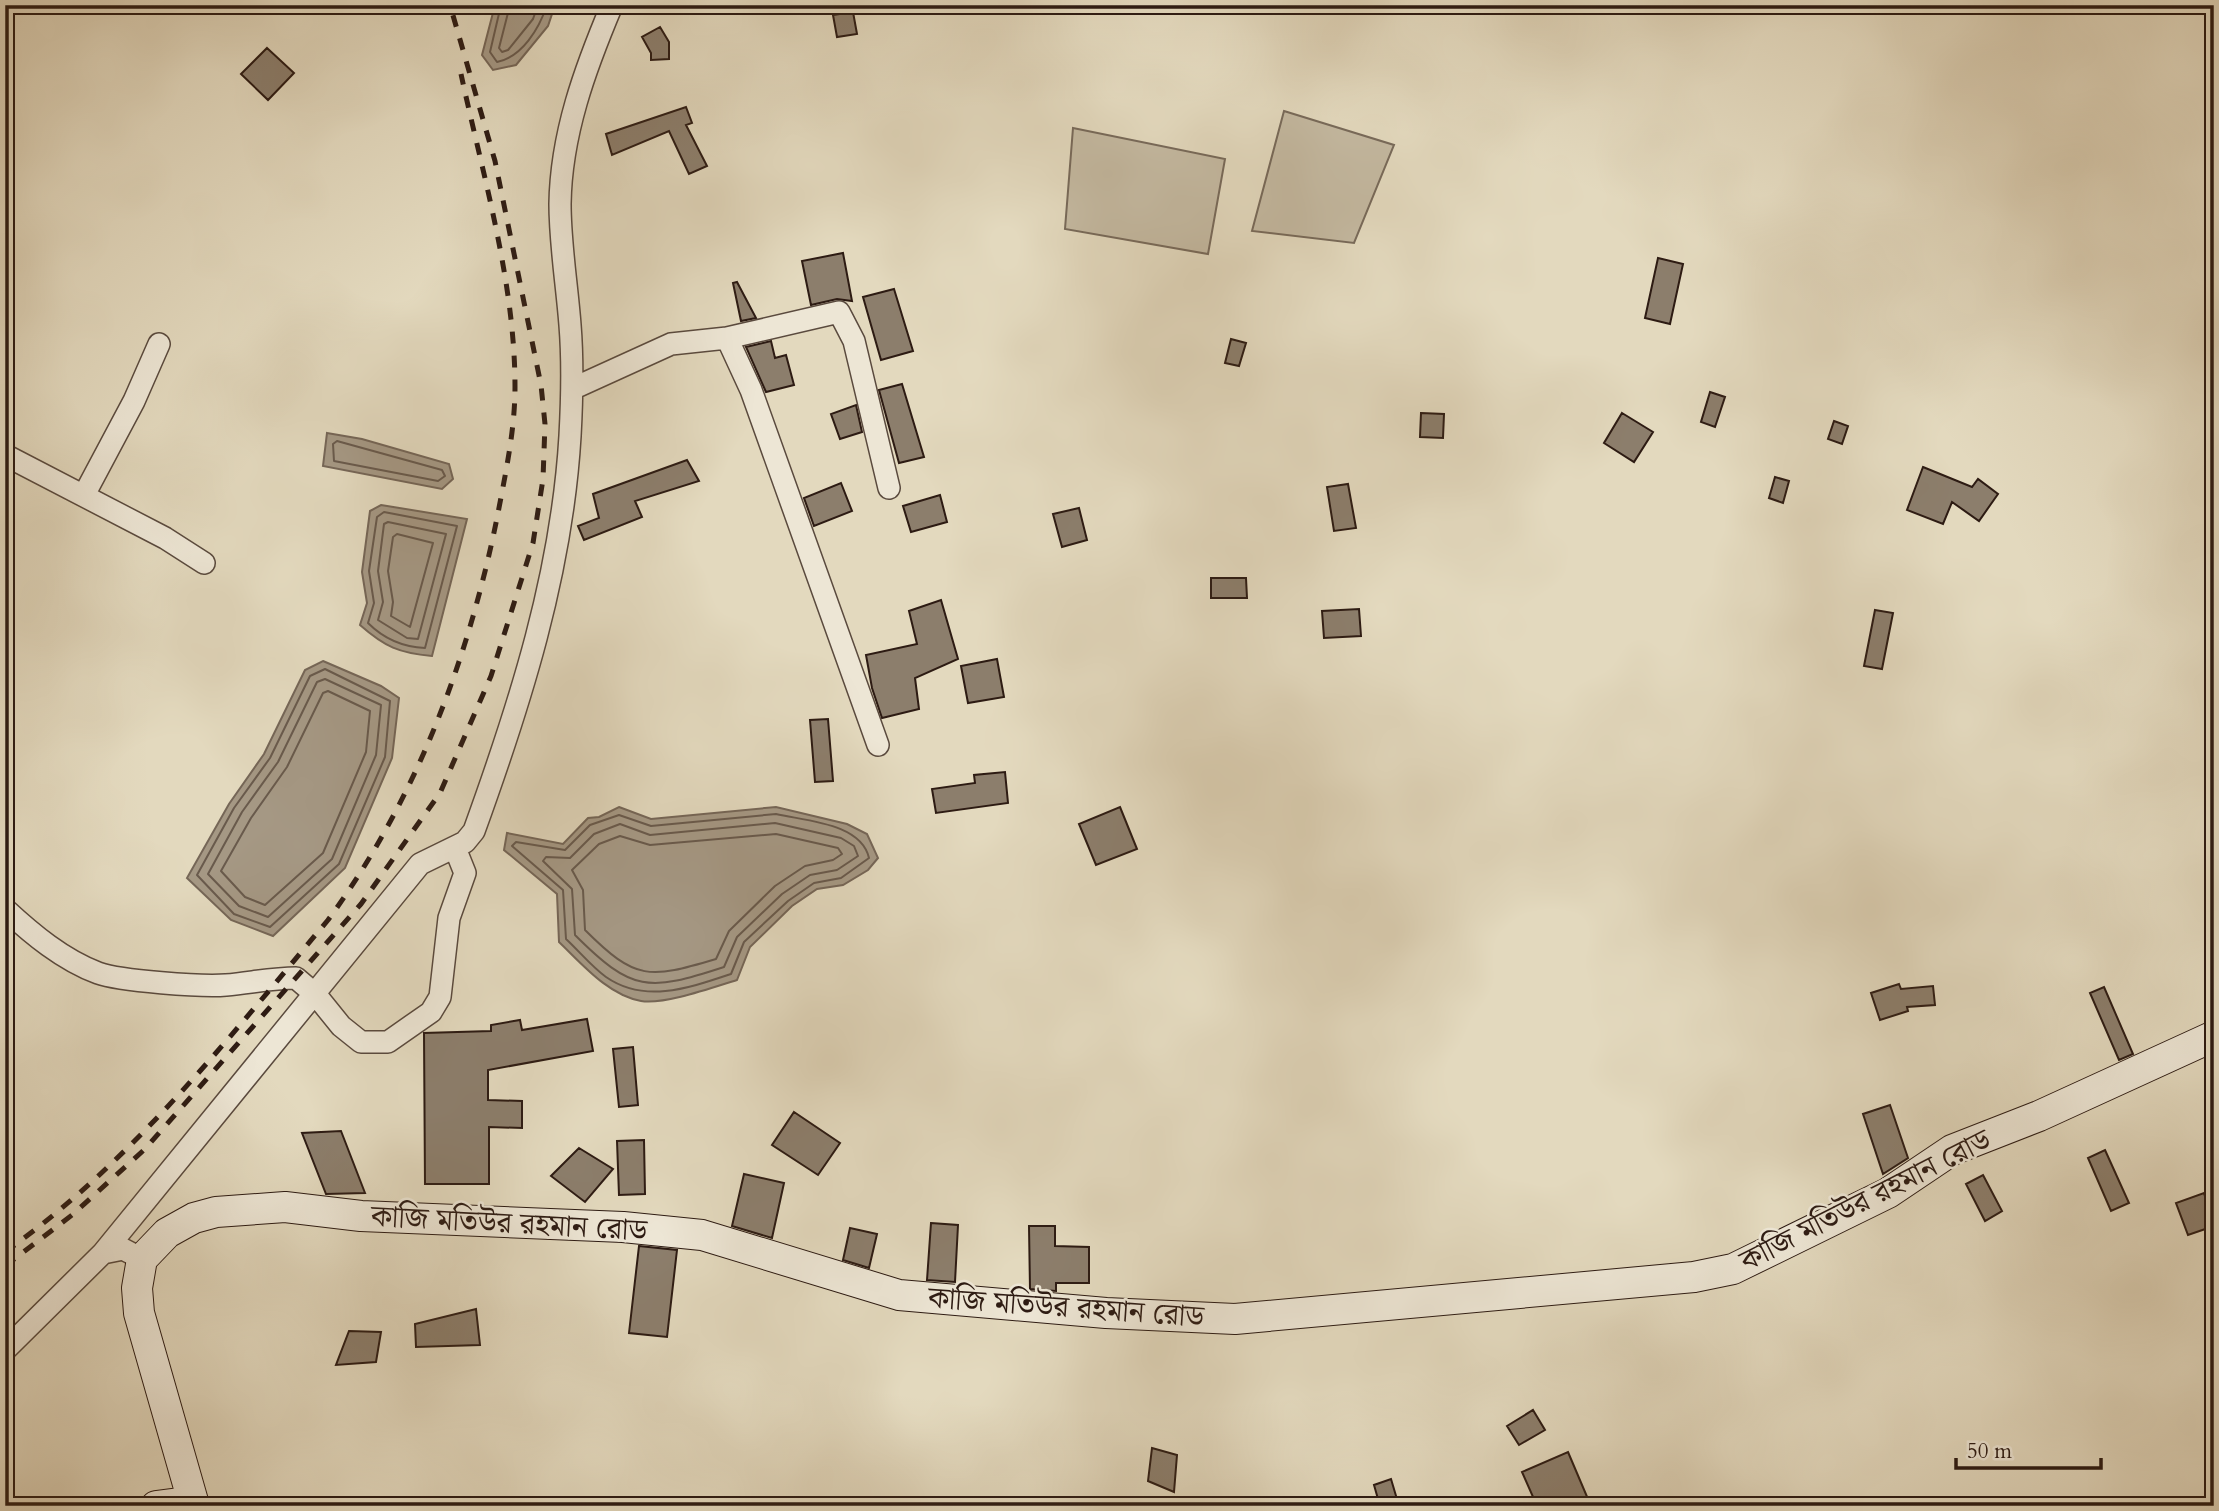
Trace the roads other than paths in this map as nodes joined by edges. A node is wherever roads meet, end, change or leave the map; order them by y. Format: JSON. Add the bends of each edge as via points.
{"nodes":[{"id":1,"x":612,"y":5,"type":"edge"},
{"id":2,"x":727,"y":338,"type":"junction"},
{"id":3,"x":159,"y":344,"type":"dead end"},
{"id":4,"x":572,"y":389,"type":"junction"},
{"id":5,"x":5,"y":455,"type":"edge"},
{"id":6,"x":889,"y":488,"type":"dead end"},
{"id":7,"x":84,"y":495,"type":"junction"},
{"id":8,"x":204,"y":563,"type":"dead end"},
{"id":9,"x":878,"y":744,"type":"dead end"},
{"id":10,"x":455,"y":848,"type":"junction"},
{"id":11,"x":5,"y":909,"type":"edge"},
{"id":12,"x":316,"y":995,"type":"junction"},
{"id":13,"x":2214,"y":1037,"type":"edge"},
{"id":14,"x":139,"y":1211,"type":"junction"},
{"id":15,"x":167,"y":1233,"type":"junction"},
{"id":16,"x":103,"y":1253,"type":"junction"},
{"id":17,"x":142,"y":1259,"type":"junction"},
{"id":18,"x":5,"y":1350,"type":"edge"},
{"id":19,"x":156,"y":1506,"type":"edge"},
{"id":20,"x":194,"y":1506,"type":"edge"}],
"edges":[{"from":1,"to":4,"type":"street","via":[[576,95],[563,170],[560,205]]},
{"from":2,"to":4,"type":"street","via":[[671,344]]},
{"from":2,"to":6,"type":"street","via":[[839,312],[855,341]]},
{"from":2,"to":9,"type":"street","via":[[751,390]]},
{"from":3,"to":7,"type":"street"},
{"from":4,"to":10,"type":"street","via":[[557,551],[530,663],[474,831]]},
{"from":5,"to":7,"type":"street"},
{"from":7,"to":8,"type":"street"},
{"from":10,"to":12,"type":"street","via":[[420,864]]},
{"from":10,"to":12,"type":"street","via":[[465,873],[449,918],[440,997],[431,1012],[388,1042],[361,1042],[324,1009]]},
{"from":11,"to":12,"type":"street","via":[[39,940],[99,974],[198,984],[296,978]]},
{"from":12,"to":14,"type":"street"},
{"from":13,"to":15,"type":"main road","name":"কাজি মতিউর রহমান রোড","via":[[1952,1150],[1888,1193],[1733,1269],[1694,1277],[1235,1319],[899,1295],[702,1235],[623,1227],[374,1217],[285,1207],[216,1212]]},
{"from":14,"to":15,"type":"street","via":[[136,1224],[142,1233]]},
{"from":14,"to":16,"type":"street"},
{"from":15,"to":17,"type":"main road","name":"কাজি মতিউর রহমান রোড"},
{"from":16,"to":17,"type":"street","via":[[123,1249]]},
{"from":16,"to":18,"type":"street","via":[[74,1271]]},
{"from":17,"to":20,"type":"main road","via":[[136,1288],[139,1313]]},
{"from":19,"to":20,"type":"main road"}]}
